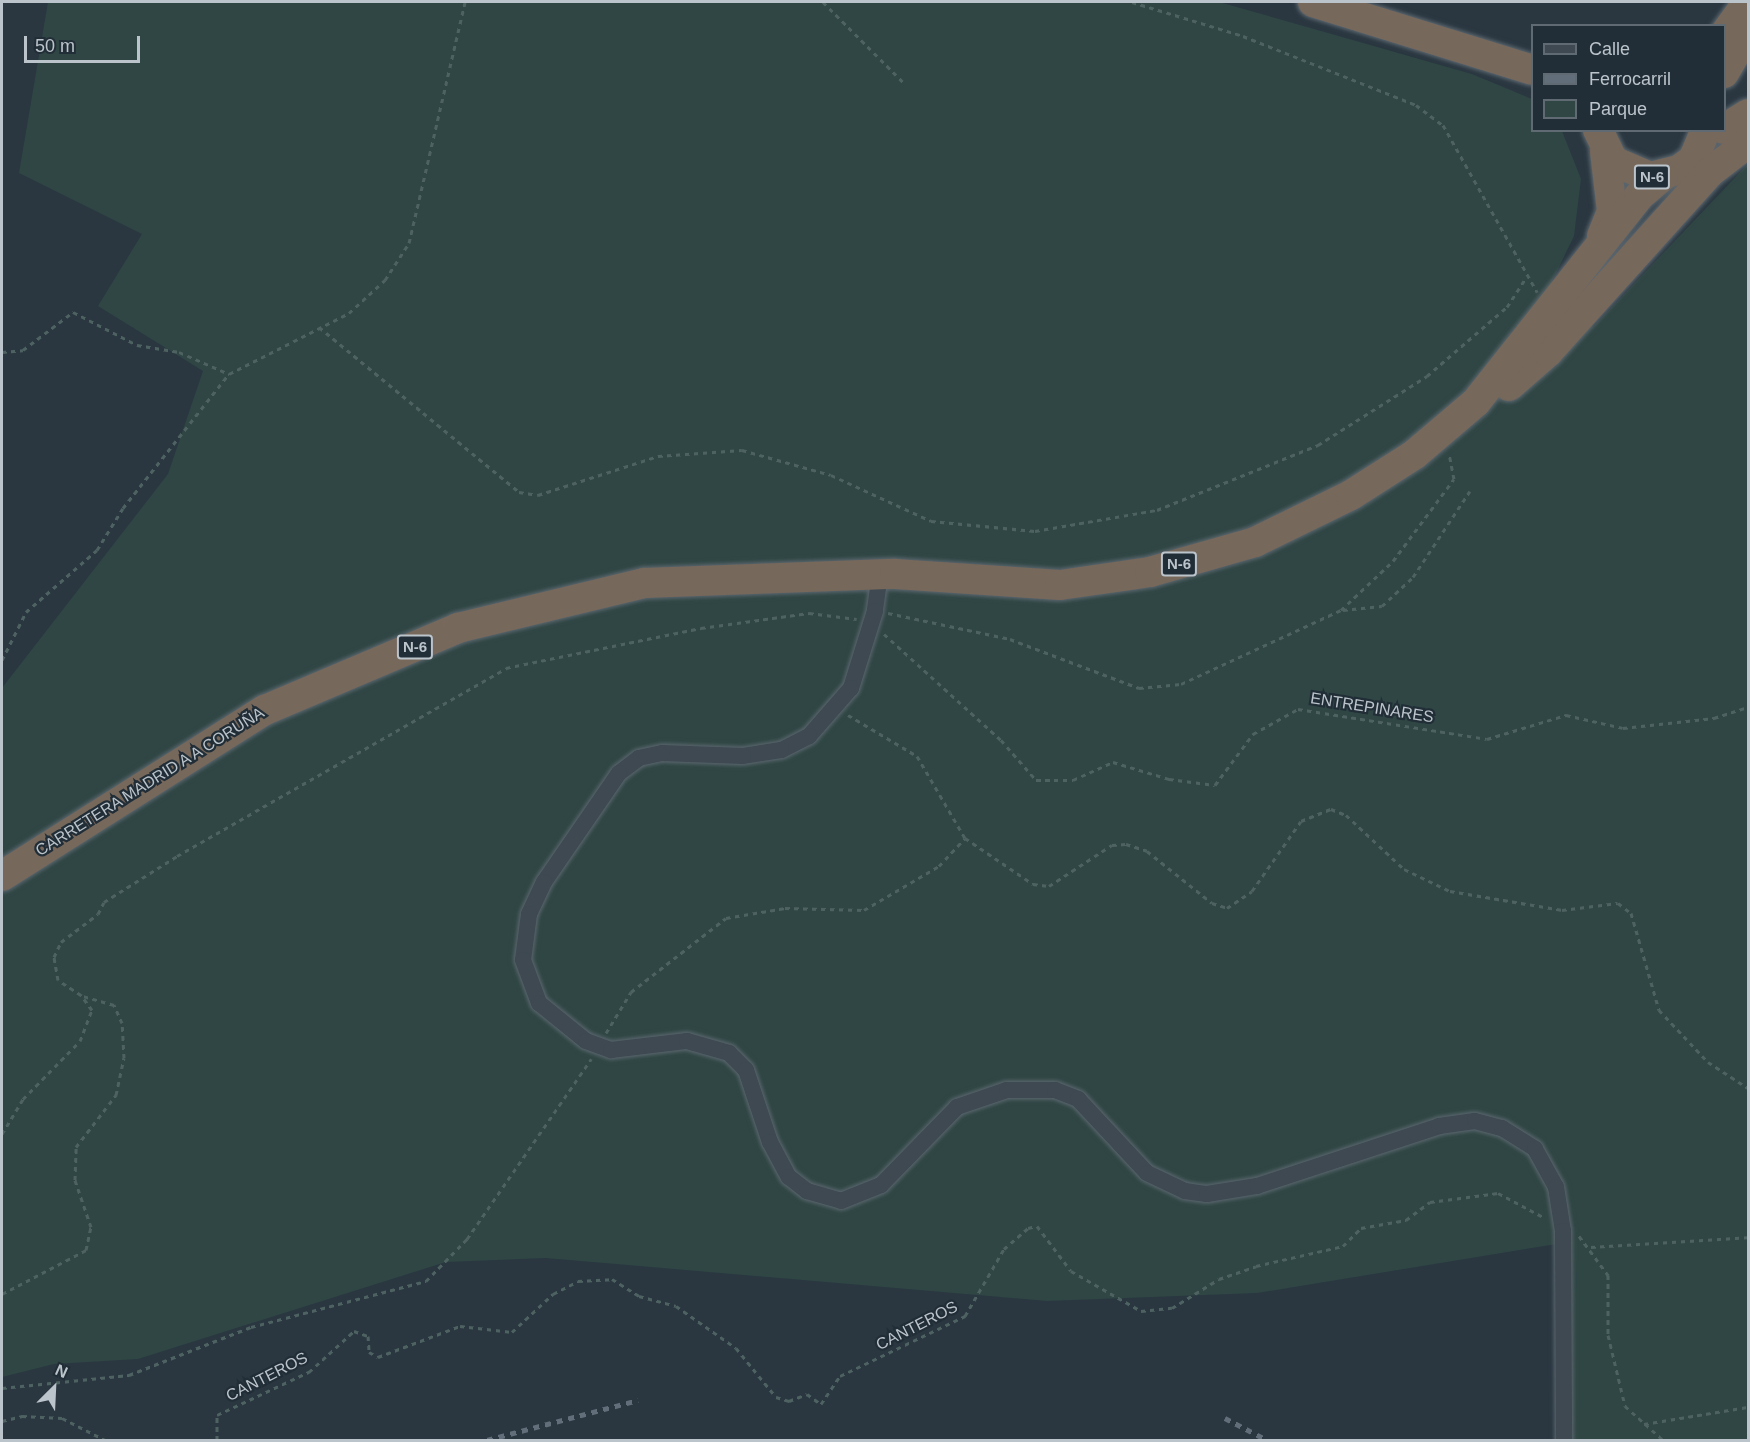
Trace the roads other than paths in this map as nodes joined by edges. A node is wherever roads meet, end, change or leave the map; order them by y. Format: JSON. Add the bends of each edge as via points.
{"nodes":[{"id":1,"x":1313,"y":2,"type":"edge"},
{"id":2,"x":1748,"y":2,"type":"edge"},
{"id":3,"x":1749,"y":24,"type":"edge"},
{"id":4,"x":1749,"y":32,"type":"edge"},
{"id":5,"x":1726,"y":34,"type":"edge"},
{"id":6,"x":1726,"y":51,"type":"edge"},
{"id":7,"x":1531,"y":69,"type":"edge"},
{"id":8,"x":1726,"y":71,"type":"edge"},
{"id":9,"x":1749,"y":114,"type":"edge"},
{"id":10,"x":1726,"y":127,"type":"edge"},
{"id":11,"x":1714,"y":134,"type":"edge"},
{"id":12,"x":1601,"y":141,"type":"edge"},
{"id":13,"x":1749,"y":143,"type":"edge"},
{"id":14,"x":1663,"y":176,"type":"junction"},
{"id":15,"x":1599,"y":246,"type":"junction"},
{"id":16,"x":1476,"y":402,"type":"junction"},
{"id":17,"x":880,"y":574,"type":"junction"},
{"id":18,"x":2,"y":876,"type":"edge"},
{"id":19,"x":1564,"y":1440,"type":"edge"}],
"edges":[{"from":1,"to":7,"type":"highway"},
{"from":2,"to":5,"type":"highway"},
{"from":3,"to":6,"type":"highway"},
{"from":4,"to":8,"type":"highway"},
{"from":9,"to":10,"type":"highway"},
{"from":11,"to":14,"type":"highway","number":"N-6","via":[[1693,160]]},
{"from":12,"to":14,"type":"highway","number":"N-6","via":[[1624,170]]},
{"from":12,"to":15,"type":"highway","name":"CARRETERA MADRID A A CORUÑA","number":"N-6","via":[[1612,210]]},
{"from":13,"to":16,"type":"highway","via":[[1710,172],[1524,375]]},
{"from":14,"to":15,"type":"highway","name":"CARRETERA MADRID A A CORUÑA","number":"N-6"},
{"from":15,"to":16,"type":"highway","name":"CARRETERA MADRID A A CORUÑA","number":"N-6"},
{"from":16,"to":17,"type":"highway","name":"CARRETERA MADRID A A CORUÑA","number":"N-6","via":[[1445,429],[1351,495],[1256,542],[1150,572],[1060,585]]},
{"from":17,"to":18,"type":"highway","name":"CARRETERA MADRID A A CORUÑA","number":"N-6","via":[[644,583],[458,628],[265,710]]},
{"from":17,"to":19,"type":"street","via":[[874,616],[839,707],[809,736],[782,750],[743,756],[663,753],[639,758],[619,773],[539,893],[523,935],[523,960],[540,1003],[558,1022],[611,1050],[687,1041],[729,1053],[746,1070],[770,1142],[789,1177],[824,1198],[860,1198],[881,1185],[957,1107],[978,1096],[1034,1087],[1078,1099],[1147,1173],[1185,1191],[1207,1194],[1257,1186],[1439,1126],[1475,1121],[1502,1128],[1535,1149],[1556,1187],[1562,1225]]}]}
